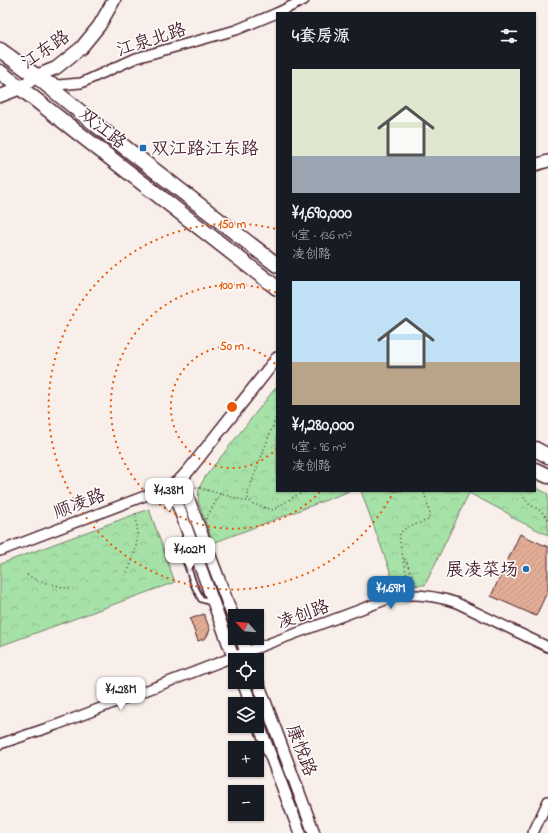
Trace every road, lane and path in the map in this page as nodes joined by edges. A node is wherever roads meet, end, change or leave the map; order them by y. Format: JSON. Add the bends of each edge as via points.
{"nodes":[{"id":1,"x":114,"y":0,"type":"edge"},
{"id":2,"x":304,"y":0,"type":"edge"},
{"id":3,"x":279,"y":12,"type":"edge"},
{"id":4,"x":276,"y":13,"type":"edge"},
{"id":5,"x":0,"y":50,"type":"edge"},
{"id":6,"x":0,"y":72,"type":"edge"},
{"id":7,"x":36,"y":76,"type":"junction"},
{"id":8,"x":21,"y":88,"type":"junction"},
{"id":9,"x":0,"y":96,"type":"edge"},
{"id":10,"x":548,"y":161,"type":"edge"},
{"id":11,"x":536,"y":166,"type":"edge"},
{"id":12,"x":276,"y":264,"type":"edge"},
{"id":13,"x":276,"y":287,"type":"edge"},
{"id":14,"x":276,"y":359,"type":"edge"},
{"id":15,"x":276,"y":418,"type":"edge"},
{"id":16,"x":536,"y":450,"type":"edge"},
{"id":17,"x":548,"y":456,"type":"edge"},
{"id":18,"x":536,"y":470,"type":"edge"},
{"id":19,"x":548,"y":476,"type":"edge"},
{"id":20,"x":181,"y":479,"type":"junction"},
{"id":21,"x":171,"y":486,"type":"junction"},
{"id":22,"x":196,"y":487,"type":"dead end"},
{"id":23,"x":305,"y":492,"type":"edge"},
{"id":24,"x":424,"y":492,"type":"edge"},
{"id":25,"x":520,"y":492,"type":"edge"},
{"id":26,"x":220,"y":494,"type":"junction"},
{"id":27,"x":250,"y":502,"type":"junction"},
{"id":28,"x":134,"y":510,"type":"dead end"},
{"id":29,"x":548,"y":519,"type":"edge"},
{"id":30,"x":204,"y":522,"type":"dead end"},
{"id":31,"x":0,"y":551,"type":"edge"},
{"id":32,"x":404,"y":556,"type":"junction"},
{"id":33,"x":28,"y":575,"type":"dead end"},
{"id":34,"x":125,"y":576,"type":"dead end"},
{"id":35,"x":409,"y":586,"type":"dead end"},
{"id":36,"x":417,"y":586,"type":"dead end"},
{"id":37,"x":71,"y":589,"type":"dead end"},
{"id":38,"x":230,"y":609,"type":"edge"},
{"id":39,"x":548,"y":647,"type":"edge"},
{"id":40,"x":232,"y":653,"type":"edge"},
{"id":41,"x":256,"y":653,"type":"edge"},
{"id":42,"x":228,"y":661,"type":"edge"},
{"id":43,"x":260,"y":689,"type":"edge"},
{"id":44,"x":262,"y":733,"type":"edge"},
{"id":45,"x":0,"y":744,"type":"edge"},
{"id":46,"x":548,"y":801,"type":"edge"},
{"id":47,"x":300,"y":833,"type":"edge"},
{"id":48,"x":314,"y":833,"type":"edge"},
{"id":49,"x":533,"y":833,"type":"edge"}],
"edges":[{"from":1,"to":7,"type":"main road","name":"江东路","via":[[82,48],[56,68]]},
{"from":2,"to":3,"type":"street","name":"江泉北路"},
{"from":4,"to":7,"type":"street","name":"江泉北路","via":[[236,30],[136,58],[81,83],[58,85]]},
{"from":5,"to":7,"type":"main road","name":"双江路"},
{"from":6,"to":8,"type":"main road","name":"双江路"},
{"from":7,"to":8,"type":"main road","name":"江东路"},
{"from":7,"to":12,"type":"main road","name":"双江路"},
{"from":8,"to":9,"type":"main road","name":"江东路"},
{"from":8,"to":13,"type":"main road","name":"双江路"},
{"from":10,"to":11,"type":"street"},
{"from":14,"to":20,"type":"street","name":"顺凌路"},
{"from":15,"to":27,"type":"path","via":[[248,492]]},
{"from":16,"to":17,"type":"main road"},
{"from":18,"to":19,"type":"main road"},
{"from":20,"to":21,"type":"street","name":"顺凌路"},
{"from":20,"to":38,"type":"street"},
{"from":21,"to":31,"type":"street","name":"顺凌路"},
{"from":21,"to":40,"type":"street"},
{"from":22,"to":26,"type":"path"},
{"from":23,"to":27,"type":"path","via":[[273,510]]},
{"from":24,"to":32,"type":"path","via":[[430,514],[428,520],[406,528],[400,533]]},
{"from":25,"to":29,"type":"path","via":[[529,504]]},
{"from":26,"to":27,"type":"path"},
{"from":26,"to":30,"type":"path"},
{"from":28,"to":34,"type":"path","via":[[138,527],[135,552]]},
{"from":32,"to":35,"type":"path"},
{"from":32,"to":36,"type":"path"},
{"from":33,"to":37,"type":"path","via":[[38,581]]},
{"from":39,"to":41,"type":"street","name":"凌创路","via":[[457,603],[415,594],[399,596]]},
{"from":42,"to":45,"type":"street","name":"凌创路"},
{"from":43,"to":48,"type":"street","name":"康悦路"},
{"from":44,"to":47,"type":"street","name":"康悦路"},
{"from":46,"to":49,"type":"street"}]}
